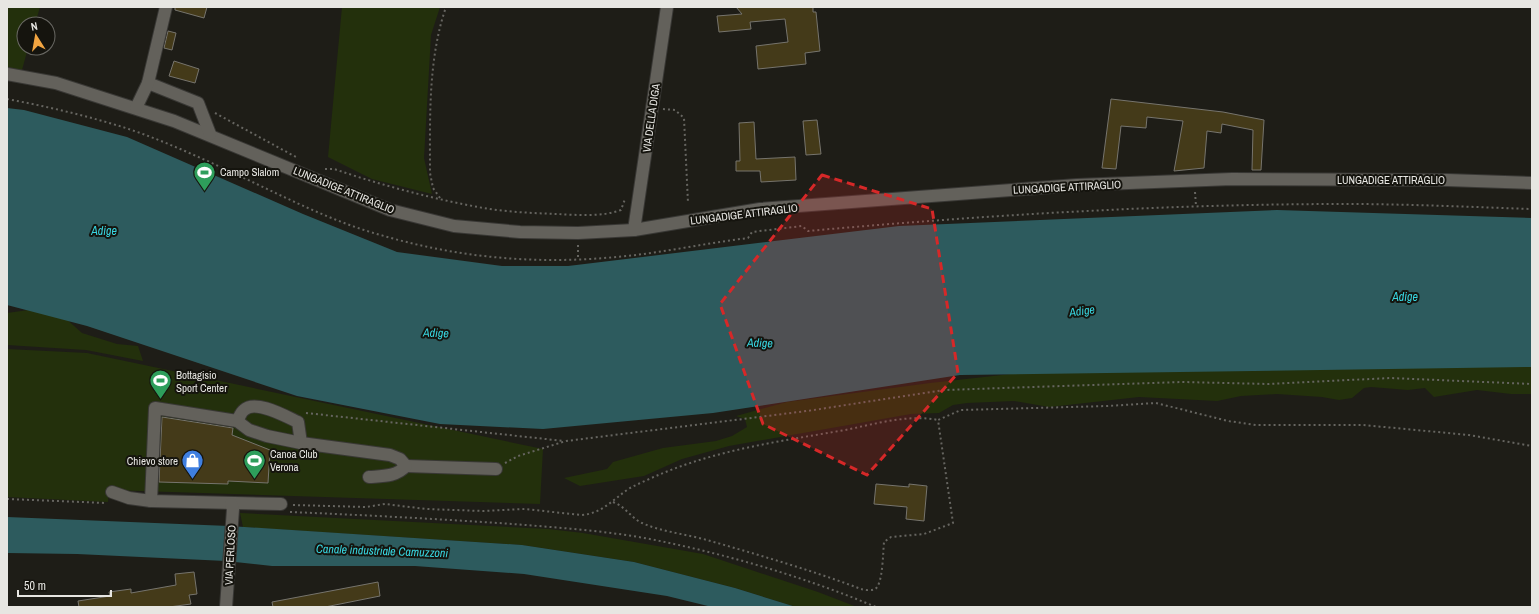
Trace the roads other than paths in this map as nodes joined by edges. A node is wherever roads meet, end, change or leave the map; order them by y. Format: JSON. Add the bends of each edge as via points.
{"nodes":[{"id":1,"x":166,"y":7,"type":"edge"},
{"id":2,"x":667,"y":7,"type":"edge"},
{"id":3,"x":7,"y":74,"type":"edge"},
{"id":4,"x":148,"y":82,"type":"junction"},
{"id":5,"x":136,"y":108,"type":"junction"},
{"id":6,"x":210,"y":134,"type":"junction"},
{"id":7,"x":1532,"y":183,"type":"edge"},
{"id":8,"x":634,"y":230,"type":"junction"},
{"id":9,"x":238,"y":421,"type":"junction"},
{"id":10,"x":301,"y":444,"type":"junction"},
{"id":11,"x":406,"y":466,"type":"junction"},
{"id":12,"x":496,"y":469,"type":"dead end"},
{"id":13,"x":368,"y":477,"type":"dead end"},
{"id":14,"x":112,"y":492,"type":"dead end"},
{"id":15,"x":151,"y":501,"type":"junction"},
{"id":16,"x":282,"y":508,"type":"road end"},
{"id":17,"x":231,"y":510,"type":"junction"},
{"id":18,"x":226,"y":607,"type":"edge"}],
"edges":[{"from":1,"to":4,"type":"street"},
{"from":2,"to":8,"type":"street","name":"VIA DELLA DIGA"},
{"from":3,"to":5,"type":"street","name":"LUNGADIGE ATTIRAGLIO","via":[[56,83]]},
{"from":4,"to":5,"type":"street"},
{"from":4,"to":6,"type":"street","via":[[198,103]]},
{"from":5,"to":6,"type":"street","name":"LUNGADIGE ATTIRAGLIO"},
{"from":6,"to":8,"type":"street","name":"LUNGADIGE ATTIRAGLIO","via":[[390,210],[454,226],[520,232],[578,233]]},
{"from":7,"to":8,"type":"street","name":"LUNGADIGE ATTIRAGLIO","via":[[1232,179],[1077,185],[760,210]]},
{"from":9,"to":10,"type":"street","via":[[249,430]]},
{"from":9,"to":10,"type":"street","via":[[244,410],[254,405],[266,409],[298,422]]},
{"from":9,"to":15,"type":"street","via":[[155,408]]},
{"from":10,"to":11,"type":"street","via":[[390,455],[400,459]]},
{"from":11,"to":12,"type":"street"},
{"from":11,"to":13,"type":"street","via":[[400,472],[390,475]]},
{"from":14,"to":15,"type":"street","via":[[129,498]]},
{"from":15,"to":17,"type":"street"},
{"from":16,"to":17,"type":"street"},
{"from":17,"to":18,"type":"street","name":"VIA PERLOSO"}]}
